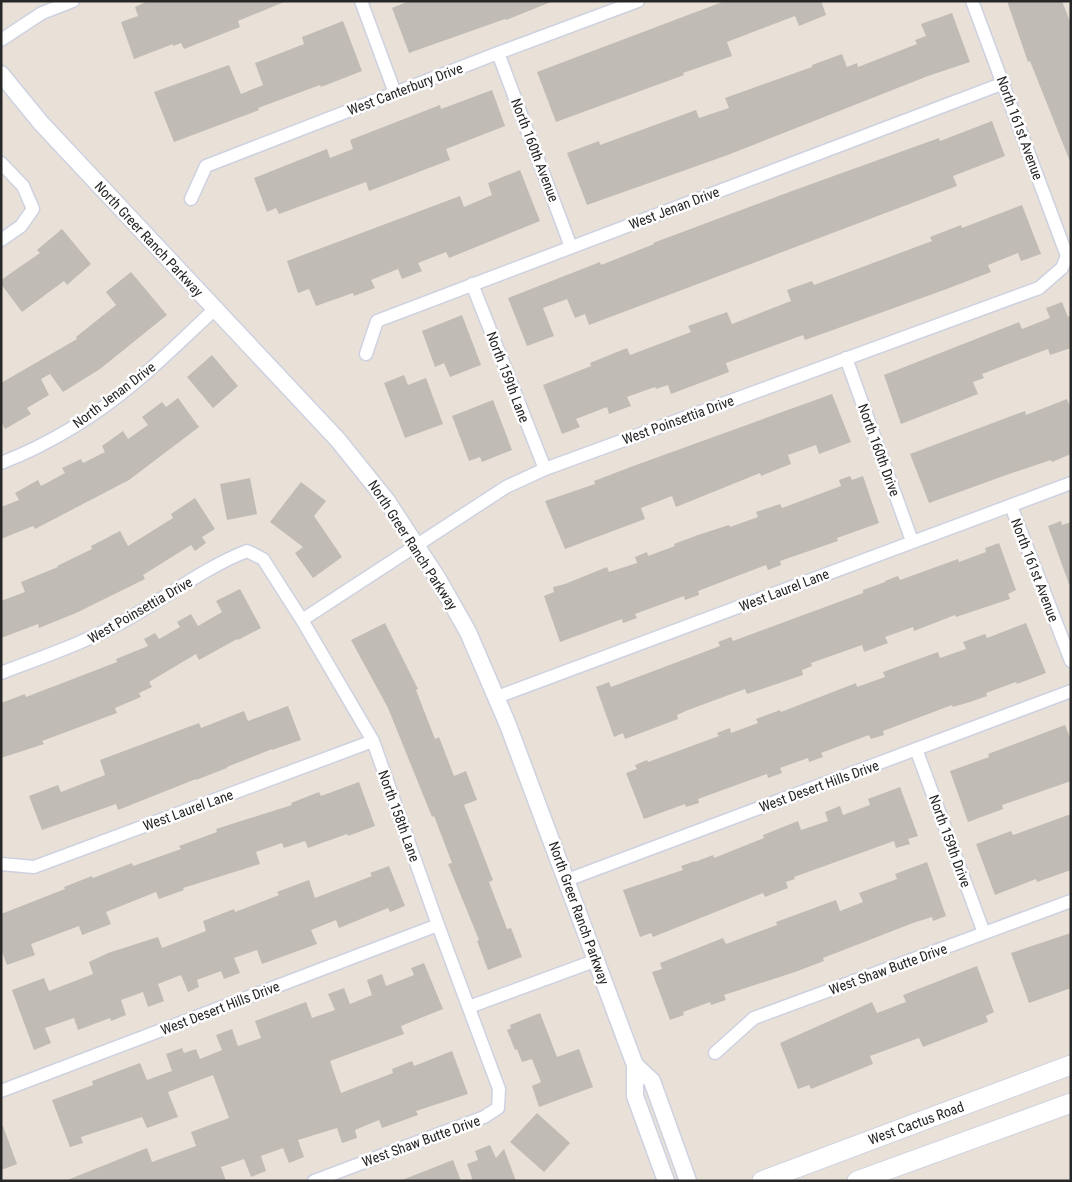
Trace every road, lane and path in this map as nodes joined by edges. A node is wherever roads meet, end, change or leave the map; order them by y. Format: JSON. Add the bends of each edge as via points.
{"nodes":[{"id":1,"x":73,"y":1,"type":"edge"},
{"id":2,"x":361,"y":1,"type":"edge"},
{"id":3,"x":638,"y":1,"type":"edge"},
{"id":4,"x":972,"y":1,"type":"edge"},
{"id":5,"x":1,"y":40,"type":"edge"},
{"id":6,"x":498,"y":53,"type":"junction"},
{"id":7,"x":1,"y":74,"type":"edge"},
{"id":8,"x":1004,"y":83,"type":"junction"},
{"id":9,"x":395,"y":93,"type":"junction"},
{"id":10,"x":1,"y":163,"type":"edge"},
{"id":11,"x":191,"y":199,"type":"dead end"},
{"id":12,"x":1,"y":240,"type":"edge"},
{"id":13,"x":571,"y":246,"type":"junction"},
{"id":14,"x":1067,"y":256,"type":"joint"},
{"id":15,"x":472,"y":284,"type":"junction"},
{"id":16,"x":215,"y":309,"type":"junction"},
{"id":17,"x":366,"y":354,"type":"dead end"},
{"id":18,"x":846,"y":358,"type":"junction"},
{"id":19,"x":1,"y":463,"type":"edge"},
{"id":20,"x":545,"y":469,"type":"junction"},
{"id":21,"x":1071,"y":483,"type":"edge"},
{"id":22,"x":1011,"y":506,"type":"junction"},
{"id":23,"x":912,"y":542,"type":"junction"},
{"id":24,"x":416,"y":545,"type":"junction"},
{"id":25,"x":247,"y":551,"type":"joint"},
{"id":26,"x":302,"y":620,"type":"junction"},
{"id":27,"x":1071,"y":661,"type":"edge"},
{"id":28,"x":1,"y":673,"type":"edge"},
{"id":29,"x":1071,"y":691,"type":"edge"},
{"id":30,"x":497,"y":697,"type":"junction"},
{"id":31,"x":373,"y":741,"type":"junction"},
{"id":32,"x":916,"y":749,"type":"junction"},
{"id":33,"x":1,"y":864,"type":"edge"},
{"id":34,"x":567,"y":880,"type":"junction"},
{"id":35,"x":1071,"y":901,"type":"edge"},
{"id":36,"x":438,"y":925,"type":"junction"},
{"id":37,"x":984,"y":933,"type":"junction"},
{"id":38,"x":597,"y":960,"type":"junction"},
{"id":39,"x":470,"y":1007,"type":"junction"},
{"id":40,"x":715,"y":1053,"type":"dead end"},
{"id":41,"x":635,"y":1065,"type":"junction"},
{"id":42,"x":1071,"y":1065,"type":"edge"},
{"id":43,"x":1,"y":1091,"type":"edge"},
{"id":44,"x":1071,"y":1103,"type":"edge"},
{"id":45,"x":498,"y":1108,"type":"joint"},
{"id":46,"x":314,"y":1181,"type":"edge"},
{"id":47,"x":666,"y":1181,"type":"edge"},
{"id":48,"x":688,"y":1181,"type":"edge"},
{"id":49,"x":762,"y":1181,"type":"edge"},
{"id":50,"x":858,"y":1181,"type":"edge"}],
"edges":[{"from":1,"to":5,"type":"street","via":[[42,13]]},
{"from":2,"to":9,"type":"street"},
{"from":3,"to":6,"type":"street","name":"West Canterbury Drive"},
{"from":4,"to":8,"type":"street","name":"North 161st Avenue"},
{"from":6,"to":9,"type":"street","name":"West Canterbury Drive"},
{"from":6,"to":13,"type":"street","name":"North 160th Avenue"},
{"from":7,"to":16,"type":"street","name":"North Greer Ranch Parkway","via":[[41,123]]},
{"from":8,"to":13,"type":"street","name":"West Jenan Drive"},
{"from":8,"to":14,"type":"street","name":"North 161st Avenue"},
{"from":9,"to":11,"type":"street","name":"West Canterbury Drive","via":[[206,166]]},
{"from":10,"to":12,"type":"street","via":[[23,186],[33,209],[21,226]]},
{"from":13,"to":15,"type":"street","name":"West Jenan Drive"},
{"from":14,"to":18,"type":"street","name":"West Poinsettia Drive","via":[[1062,268],[1039,288]]},
{"from":15,"to":17,"type":"street","name":"West Jenan Drive","via":[[377,321]]},
{"from":15,"to":20,"type":"street","name":"North 159th Lane"},
{"from":16,"to":19,"type":"street","name":"North Jenan Drive","via":[[138,380],[99,409],[59,436]]},
{"from":16,"to":24,"type":"street","name":"North Greer Ranch Parkway","via":[[338,440],[387,501]]},
{"from":18,"to":20,"type":"street","name":"West Poinsettia Drive"},
{"from":18,"to":23,"type":"street","name":"North 160th Drive"},
{"from":20,"to":24,"type":"street","name":"West Poinsettia Drive","via":[[506,487]]},
{"from":21,"to":22,"type":"street","name":"West Laurel Lane"},
{"from":22,"to":23,"type":"street","name":"West Laurel Lane"},
{"from":22,"to":27,"type":"street","name":"North 161st Avenue"},
{"from":23,"to":30,"type":"street","name":"West Laurel Lane"},
{"from":24,"to":26,"type":"street","name":"West Poinsettia Drive"},
{"from":24,"to":30,"type":"street","name":"North Greer Ranch Parkway","via":[[468,632]]},
{"from":25,"to":26,"type":"street","name":"North 158th Lane","via":[[263,559]]},
{"from":25,"to":28,"type":"street","name":"West Poinsettia Drive","via":[[227,559],[130,618],[82,642]]},
{"from":26,"to":31,"type":"street","name":"North 158th Lane"},
{"from":29,"to":32,"type":"street","name":"West Desert Hills Drive"},
{"from":30,"to":34,"type":"street","name":"North Greer Ranch Parkway"},
{"from":31,"to":33,"type":"street","name":"West Laurel Lane","via":[[34,867]]},
{"from":31,"to":36,"type":"street","name":"North 158th Lane"},
{"from":32,"to":34,"type":"street","name":"West Desert Hills Drive"},
{"from":32,"to":37,"type":"street","name":"North 159th Drive"},
{"from":34,"to":38,"type":"street","name":"North Greer Ranch Parkway"},
{"from":35,"to":37,"type":"street","name":"West Shaw Butte Drive"},
{"from":36,"to":39,"type":"street","name":"North 158th Lane"},
{"from":36,"to":43,"type":"street","name":"West Desert Hills Drive"},
{"from":37,"to":40,"type":"street","name":"West Shaw Butte Drive","via":[[754,1018]]},
{"from":38,"to":39,"type":"street"},
{"from":38,"to":41,"type":"street","name":"North Greer Ranch Parkway"},
{"from":39,"to":45,"type":"street","name":"North 158th Lane","via":[[499,1089]]},
{"from":41,"to":47,"type":"street","name":"North Greer Ranch Parkway","via":[[635,1096]]},
{"from":41,"to":48,"type":"street","name":"North Greer Ranch Parkway","via":[[652,1081]]},
{"from":42,"to":49,"type":"main road","name":"West Cactus Road"},
{"from":44,"to":50,"type":"main road"},
{"from":45,"to":46,"type":"street","name":"West Shaw Butte Drive","via":[[484,1117]]}]}
